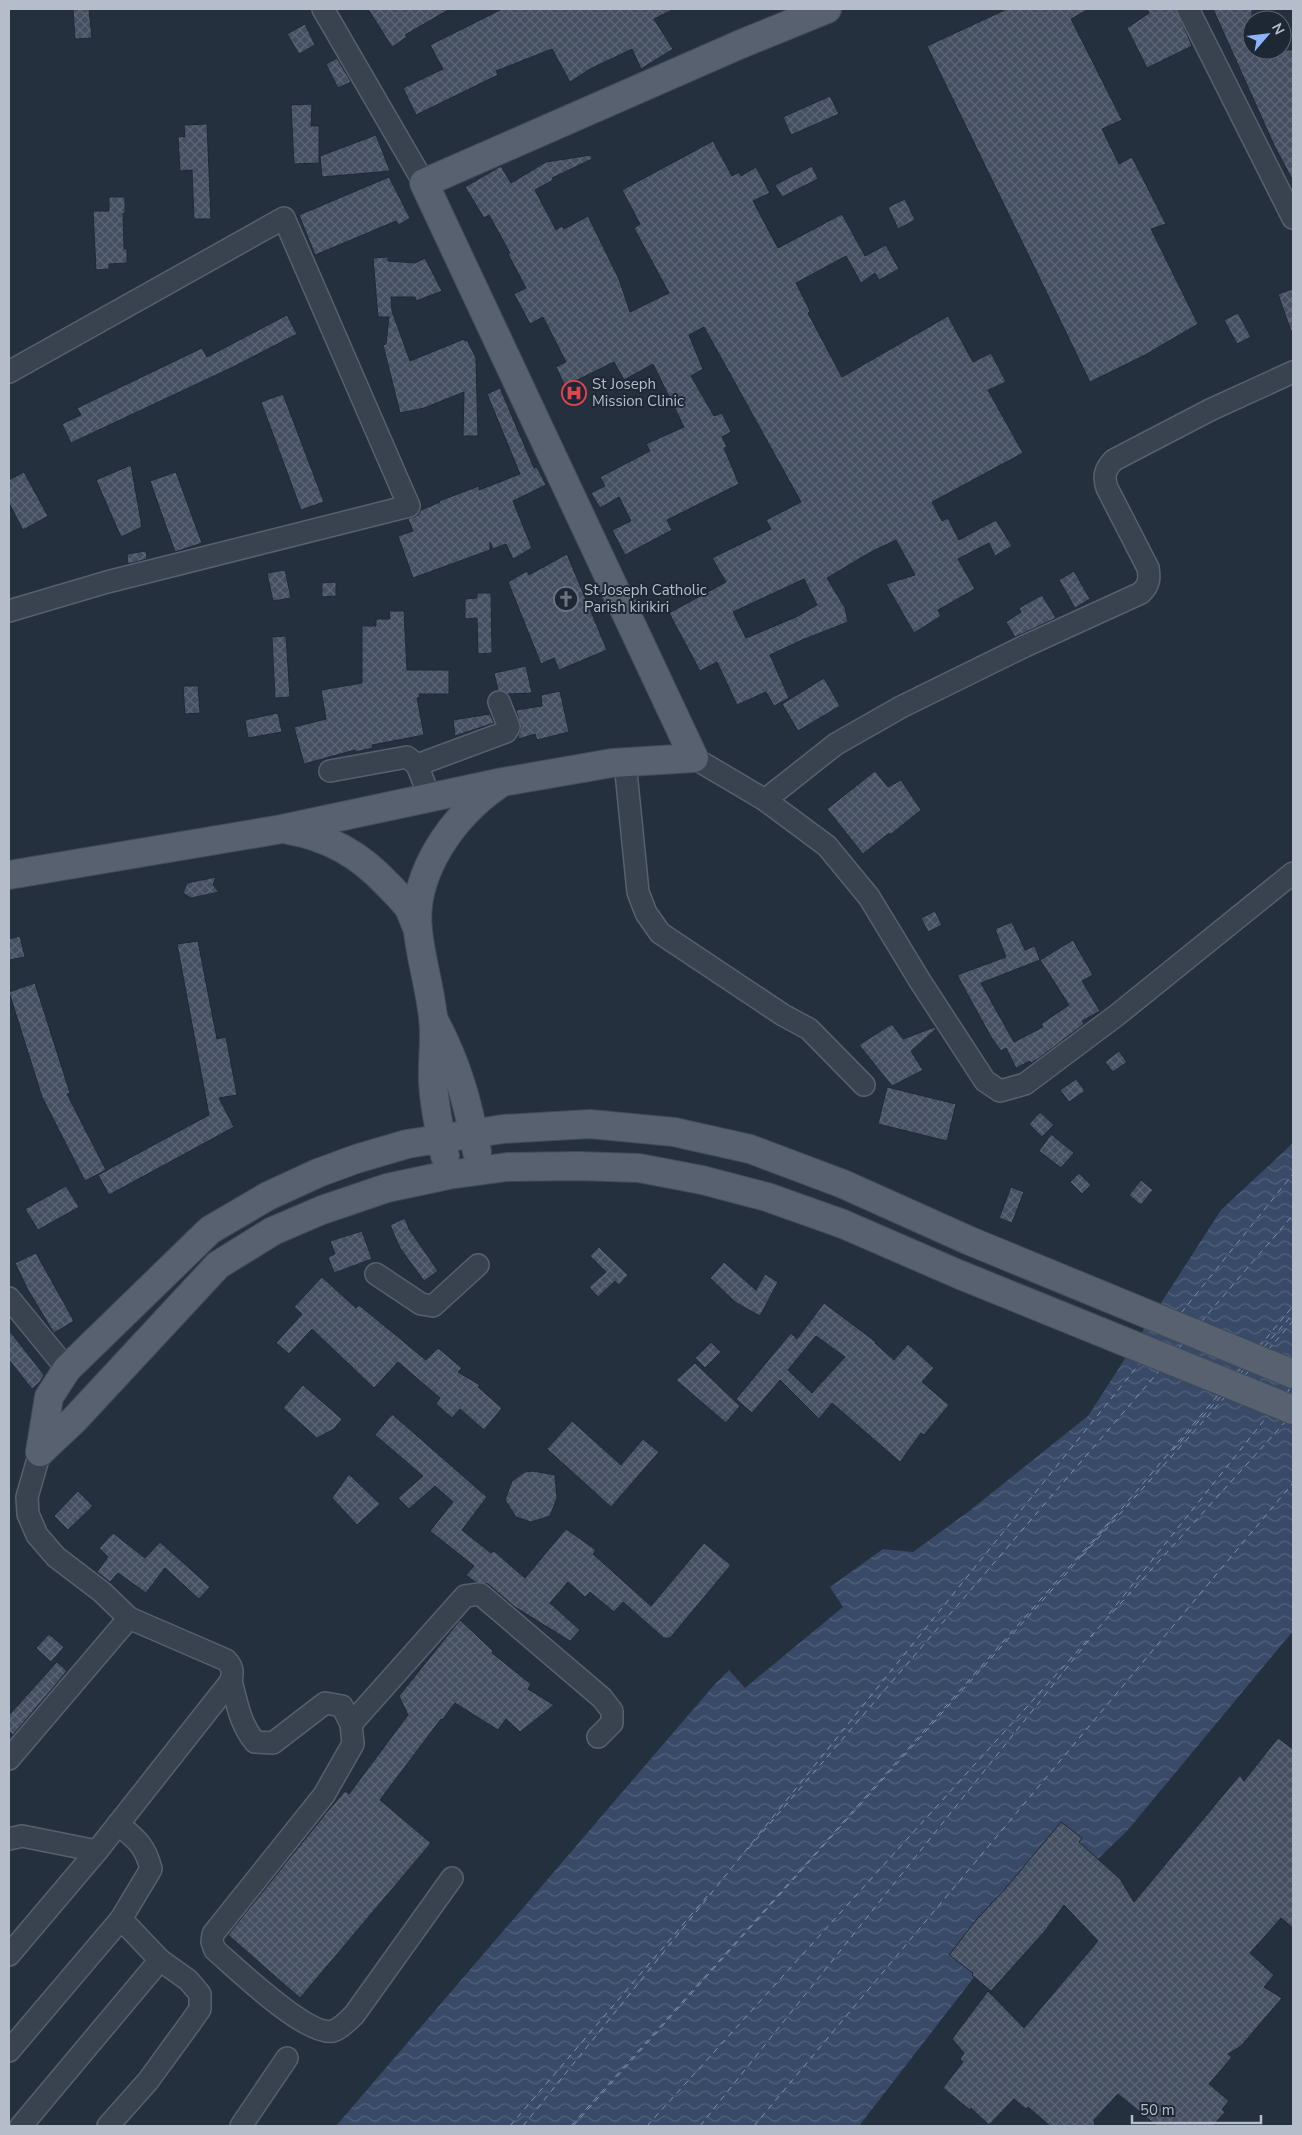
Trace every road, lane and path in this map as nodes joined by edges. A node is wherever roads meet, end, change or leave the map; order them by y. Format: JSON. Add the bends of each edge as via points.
{"nodes":[{"id":1,"x":323,"y":9,"type":"edge"},
{"id":2,"x":827,"y":9,"type":"edge"},
{"id":3,"x":1188,"y":9,"type":"edge"},
{"id":4,"x":424,"y":183,"type":"junction"},
{"id":5,"x":1293,"y":218,"type":"edge"},
{"id":6,"x":9,"y":372,"type":"edge"},
{"id":7,"x":1293,"y":372,"type":"edge"},
{"id":8,"x":9,"y":611,"type":"edge"},
{"id":9,"x":499,"y":702,"type":"dead end"},
{"id":10,"x":694,"y":758,"type":"junction"},
{"id":11,"x":625,"y":762,"type":"junction"},
{"id":12,"x":417,"y":765,"type":"junction"},
{"id":13,"x":330,"y":771,"type":"dead end"},
{"id":14,"x":503,"y":782,"type":"junction"},
{"id":15,"x":430,"y":798,"type":"junction"},
{"id":16,"x":765,"y":800,"type":"junction"},
{"id":17,"x":282,"y":829,"type":"junction"},
{"id":18,"x":1293,"y":873,"type":"edge"},
{"id":19,"x":9,"y":875,"type":"edge"},
{"id":20,"x":418,"y":930,"type":"junction"},
{"id":21,"x":434,"y":1018,"type":"junction"},
{"id":22,"x":864,"y":1085,"type":"dead end"},
{"id":23,"x":474,"y":1133,"type":"junction"},
{"id":24,"x":441,"y":1138,"type":"junction"},
{"id":25,"x":480,"y":1170,"type":"junction"},
{"id":26,"x":448,"y":1175,"type":"junction"},
{"id":27,"x":478,"y":1265,"type":"dead end"},
{"id":28,"x":376,"y":1274,"type":"dead end"},
{"id":29,"x":9,"y":1298,"type":"edge"},
{"id":30,"x":67,"y":1370,"type":"junction"},
{"id":31,"x":1293,"y":1374,"type":"edge"},
{"id":32,"x":1293,"y":1410,"type":"edge"},
{"id":33,"x":40,"y":1452,"type":"junction"},
{"id":34,"x":129,"y":1618,"type":"junction"},
{"id":35,"x":231,"y":1681,"type":"junction"},
{"id":36,"x":351,"y":1724,"type":"junction"},
{"id":37,"x":598,"y":1737,"type":"dead end"},
{"id":38,"x":9,"y":1759,"type":"edge"},
{"id":39,"x":118,"y":1824,"type":"junction"},
{"id":40,"x":9,"y":1839,"type":"edge"},
{"id":41,"x":96,"y":1851,"type":"junction"},
{"id":42,"x":452,"y":1878,"type":"dead end"},
{"id":43,"x":121,"y":1919,"type":"junction"},
{"id":44,"x":9,"y":1955,"type":"edge"},
{"id":45,"x":160,"y":1960,"type":"junction"},
{"id":46,"x":9,"y":2050,"type":"edge"},
{"id":47,"x":287,"y":2058,"type":"dead end"},
{"id":48,"x":21,"y":2126,"type":"edge"},
{"id":49,"x":108,"y":2126,"type":"edge"},
{"id":50,"x":241,"y":2126,"type":"edge"}],
"edges":[{"from":1,"to":4,"type":"street"},
{"from":2,"to":4,"type":"main road"},
{"from":3,"to":5,"type":"street"},
{"from":4,"to":10,"type":"main road"},
{"from":6,"to":8,"type":"street","via":[[284,218],[408,506],[107,582]]},
{"from":7,"to":16,"type":"street","via":[[1210,410],[1114,460],[1107,468],[1104,478],[1107,488],[1148,568],[1148,586],[1141,593],[901,707],[836,744]]},
{"from":9,"to":12,"type":"street","via":[[509,728],[506,732]]},
{"from":10,"to":11,"type":"main road"},
{"from":10,"to":16,"type":"street"},
{"from":11,"to":14,"type":"main road"},
{"from":11,"to":22,"type":"street","via":[[638,892],[646,913],[660,933],[783,1015],[809,1028]]},
{"from":12,"to":13,"type":"street","via":[[407,757]]},
{"from":12,"to":15,"type":"street"},
{"from":14,"to":15,"type":"main road"},
{"from":14,"to":20,"type":"main road","via":[[479,798],[446,837],[423,884],[417,908]]},
{"from":15,"to":17,"type":"main road"},
{"from":16,"to":18,"type":"street","via":[[827,846],[869,897],[984,1081],[1000,1091],[1026,1084]]},
{"from":17,"to":19,"type":"main road"},
{"from":17,"to":20,"type":"main road","via":[[308,833],[354,854],[394,890],[409,908]]},
{"from":20,"to":21,"type":"main road"},
{"from":21,"to":23,"type":"main road","via":[[455,1063]]},
{"from":21,"to":24,"type":"main road","via":[[433,1083]]},
{"from":23,"to":24,"type":"main road"},
{"from":23,"to":25,"type":"main road"},
{"from":23,"to":31,"type":"main road","via":[[590,1124],[646,1128],[750,1149],[843,1184],[970,1241]]},
{"from":24,"to":26,"type":"main road"},
{"from":24,"to":30,"type":"main road","via":[[398,1147],[318,1173],[268,1196],[210,1230]]},
{"from":25,"to":26,"type":"main road"},
{"from":25,"to":32,"type":"main road","via":[[578,1166],[639,1168],[767,1197],[843,1224]]},
{"from":26,"to":33,"type":"main road","via":[[387,1188],[322,1210],[273,1231],[218,1265],[75,1420]]},
{"from":27,"to":28,"type":"street","via":[[433,1306],[421,1304]]},
{"from":29,"to":30,"type":"street"},
{"from":30,"to":33,"type":"main road","via":[[49,1397]]},
{"from":33,"to":34,"type":"street","via":[[27,1497],[28,1514],[37,1535],[56,1556]]},
{"from":34,"to":35,"type":"street","via":[[226,1660],[232,1666]]},
{"from":34,"to":38,"type":"street"},
{"from":35,"to":36,"type":"street","via":[[246,1732],[255,1742],[273,1743],[325,1704],[342,1706]]},
{"from":35,"to":39,"type":"street"},
{"from":36,"to":37,"type":"street","via":[[465,1596],[480,1594],[602,1698],[612,1711],[612,1723]]},
{"from":36,"to":42,"type":"street","via":[[353,1744],[324,1795],[213,1934],[215,1950],[297,2019],[319,2030],[334,2031],[354,2015]]},
{"from":39,"to":41,"type":"street"},
{"from":39,"to":43,"type":"street","via":[[141,1843],[151,1869]]},
{"from":40,"to":41,"type":"street","via":[[22,1836]]},
{"from":41,"to":44,"type":"street"},
{"from":43,"to":45,"type":"street"},
{"from":43,"to":46,"type":"street"},
{"from":45,"to":48,"type":"street"},
{"from":45,"to":49,"type":"street","via":[[188,1980],[200,1994],[200,2009],[148,2081]]},
{"from":47,"to":50,"type":"street"}]}
